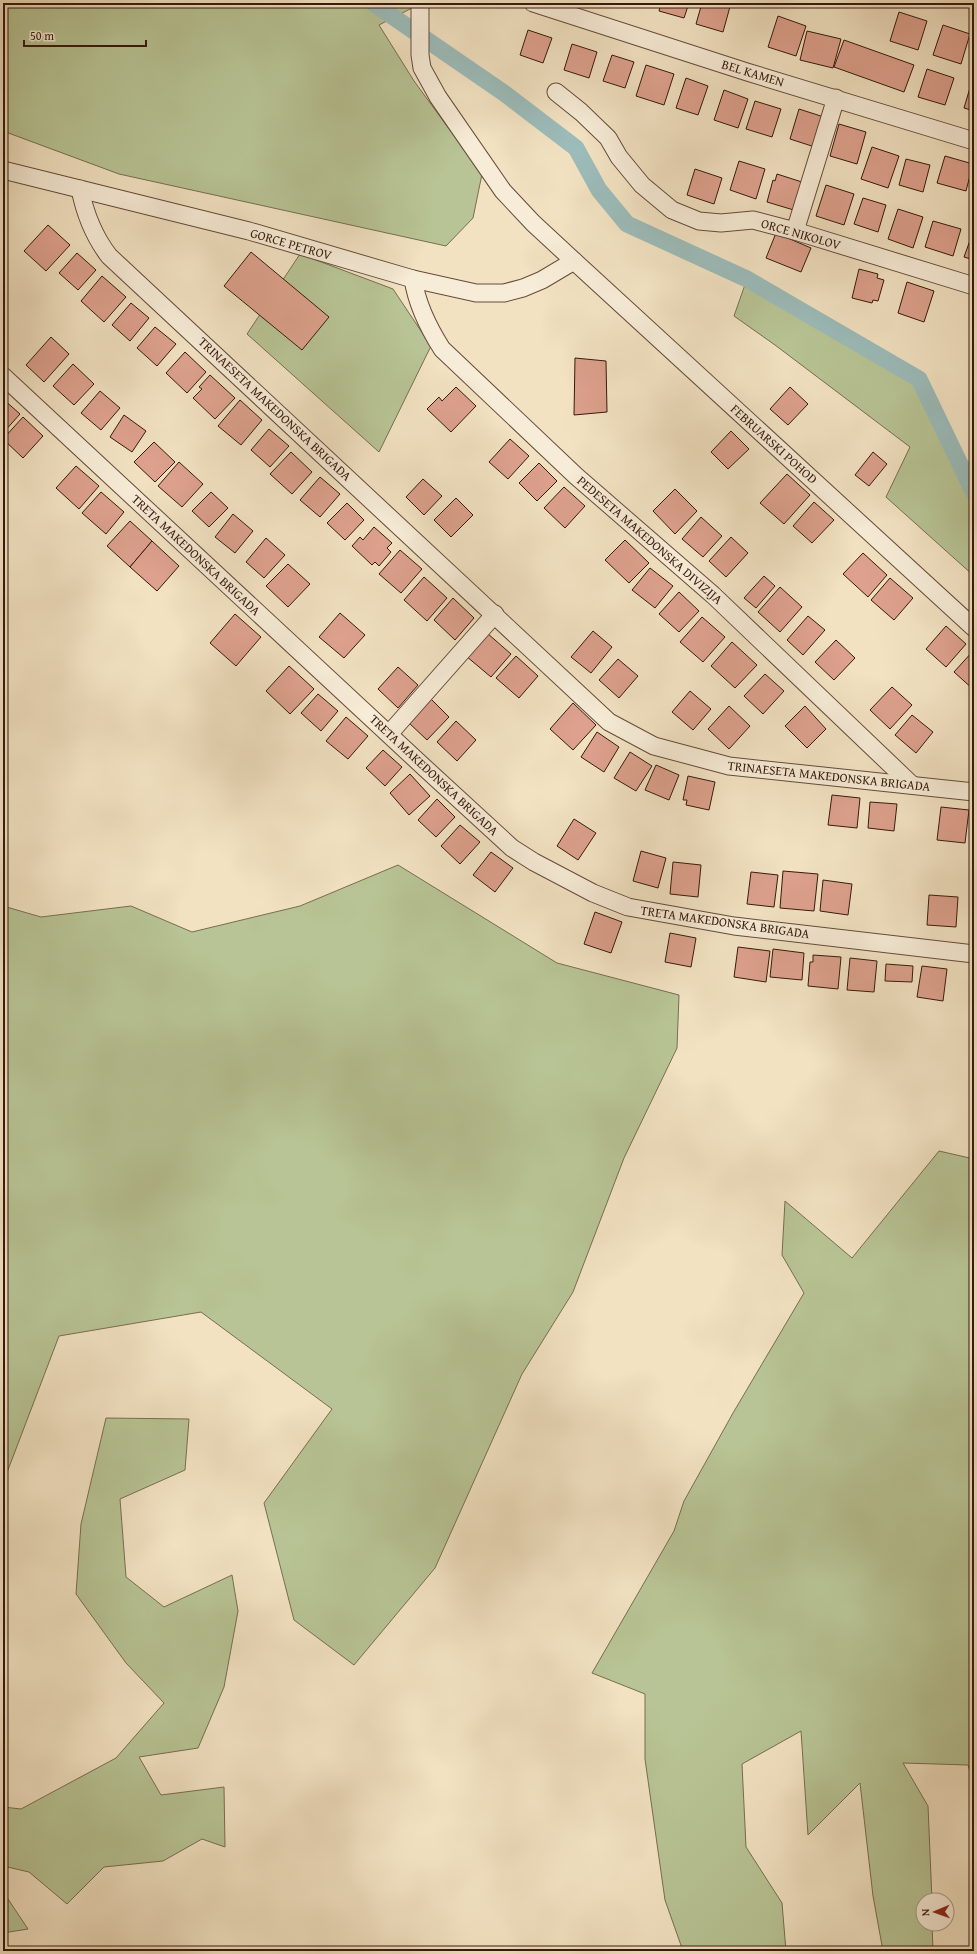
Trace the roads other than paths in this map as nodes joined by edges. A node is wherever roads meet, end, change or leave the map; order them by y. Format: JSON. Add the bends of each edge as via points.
{"nodes":[{"id":1,"x":533,"y":3,"type":"edge"},
{"id":2,"x":420,"y":6,"type":"edge"},
{"id":3,"x":556,"y":92,"type":"dead end"},
{"id":4,"x":836,"y":98,"type":"junction"},
{"id":5,"x":974,"y":141,"type":"edge"},
{"id":6,"x":3,"y":170,"type":"edge"},
{"id":7,"x":80,"y":189,"type":"junction"},
{"id":8,"x":796,"y":230,"type":"junction"},
{"id":9,"x":574,"y":261,"type":"junction"},
{"id":10,"x":413,"y":279,"type":"junction"},
{"id":11,"x":974,"y":286,"type":"edge"},
{"id":12,"x":3,"y":376,"type":"edge"},
{"id":13,"x":495,"y":614,"type":"junction"},
{"id":14,"x":974,"y":628,"type":"edge"},
{"id":15,"x":389,"y":734,"type":"junction"},
{"id":16,"x":912,"y":785,"type":"junction"},
{"id":17,"x":974,"y":792,"type":"edge"},
{"id":18,"x":974,"y":954,"type":"edge"}],
"edges":[{"from":1,"to":4,"type":"street","name":"BEL KAMEN"},
{"from":2,"to":9,"type":"street","name":"FEBRUARSKI POHOD","via":[[422,68],[438,97],[503,191]]},
{"from":3,"to":8,"type":"street","name":"ORCE NIKOLOV","via":[[608,138],[642,185],[672,210],[700,221],[722,223],[753,220]]},
{"from":4,"to":5,"type":"street","name":"BEL KAMEN"},
{"from":4,"to":8,"type":"street"},
{"from":6,"to":7,"type":"street","name":"GORCE PETROV"},
{"from":7,"to":10,"type":"street","name":"GORCE PETROV","via":[[249,231]]},
{"from":7,"to":13,"type":"street","name":"TRINAESETA MAKEDONSKA BRIGADA","via":[[92,231],[109,256]]},
{"from":8,"to":11,"type":"street","name":"ORCE NIKOLOV"},
{"from":9,"to":10,"type":"street","name":"GORCE PETROV","via":[[542,280],[504,292],[476,293]]},
{"from":9,"to":14,"type":"street","name":"FEBRUARSKI POHOD"},
{"from":10,"to":16,"type":"street","name":"PEDESETA MAKEDONSKA DIVIZIJA","via":[[422,313],[442,349],[576,476],[713,595]]},
{"from":12,"to":15,"type":"street","name":"TRETA MAKEDONSKA BRIGADA"},
{"from":13,"to":15,"type":"street"},
{"from":13,"to":16,"type":"street","name":"TRINAESETA MAKEDONSKA BRIGADA","via":[[609,722],[654,746],[729,766]]},
{"from":15,"to":18,"type":"street","name":"TRETA MAKEDONSKA BRIGADA","via":[[512,848],[566,879],[628,907],[734,926]]},
{"from":16,"to":17,"type":"street","name":"TRINAESETA MAKEDONSKA BRIGADA"}]}
